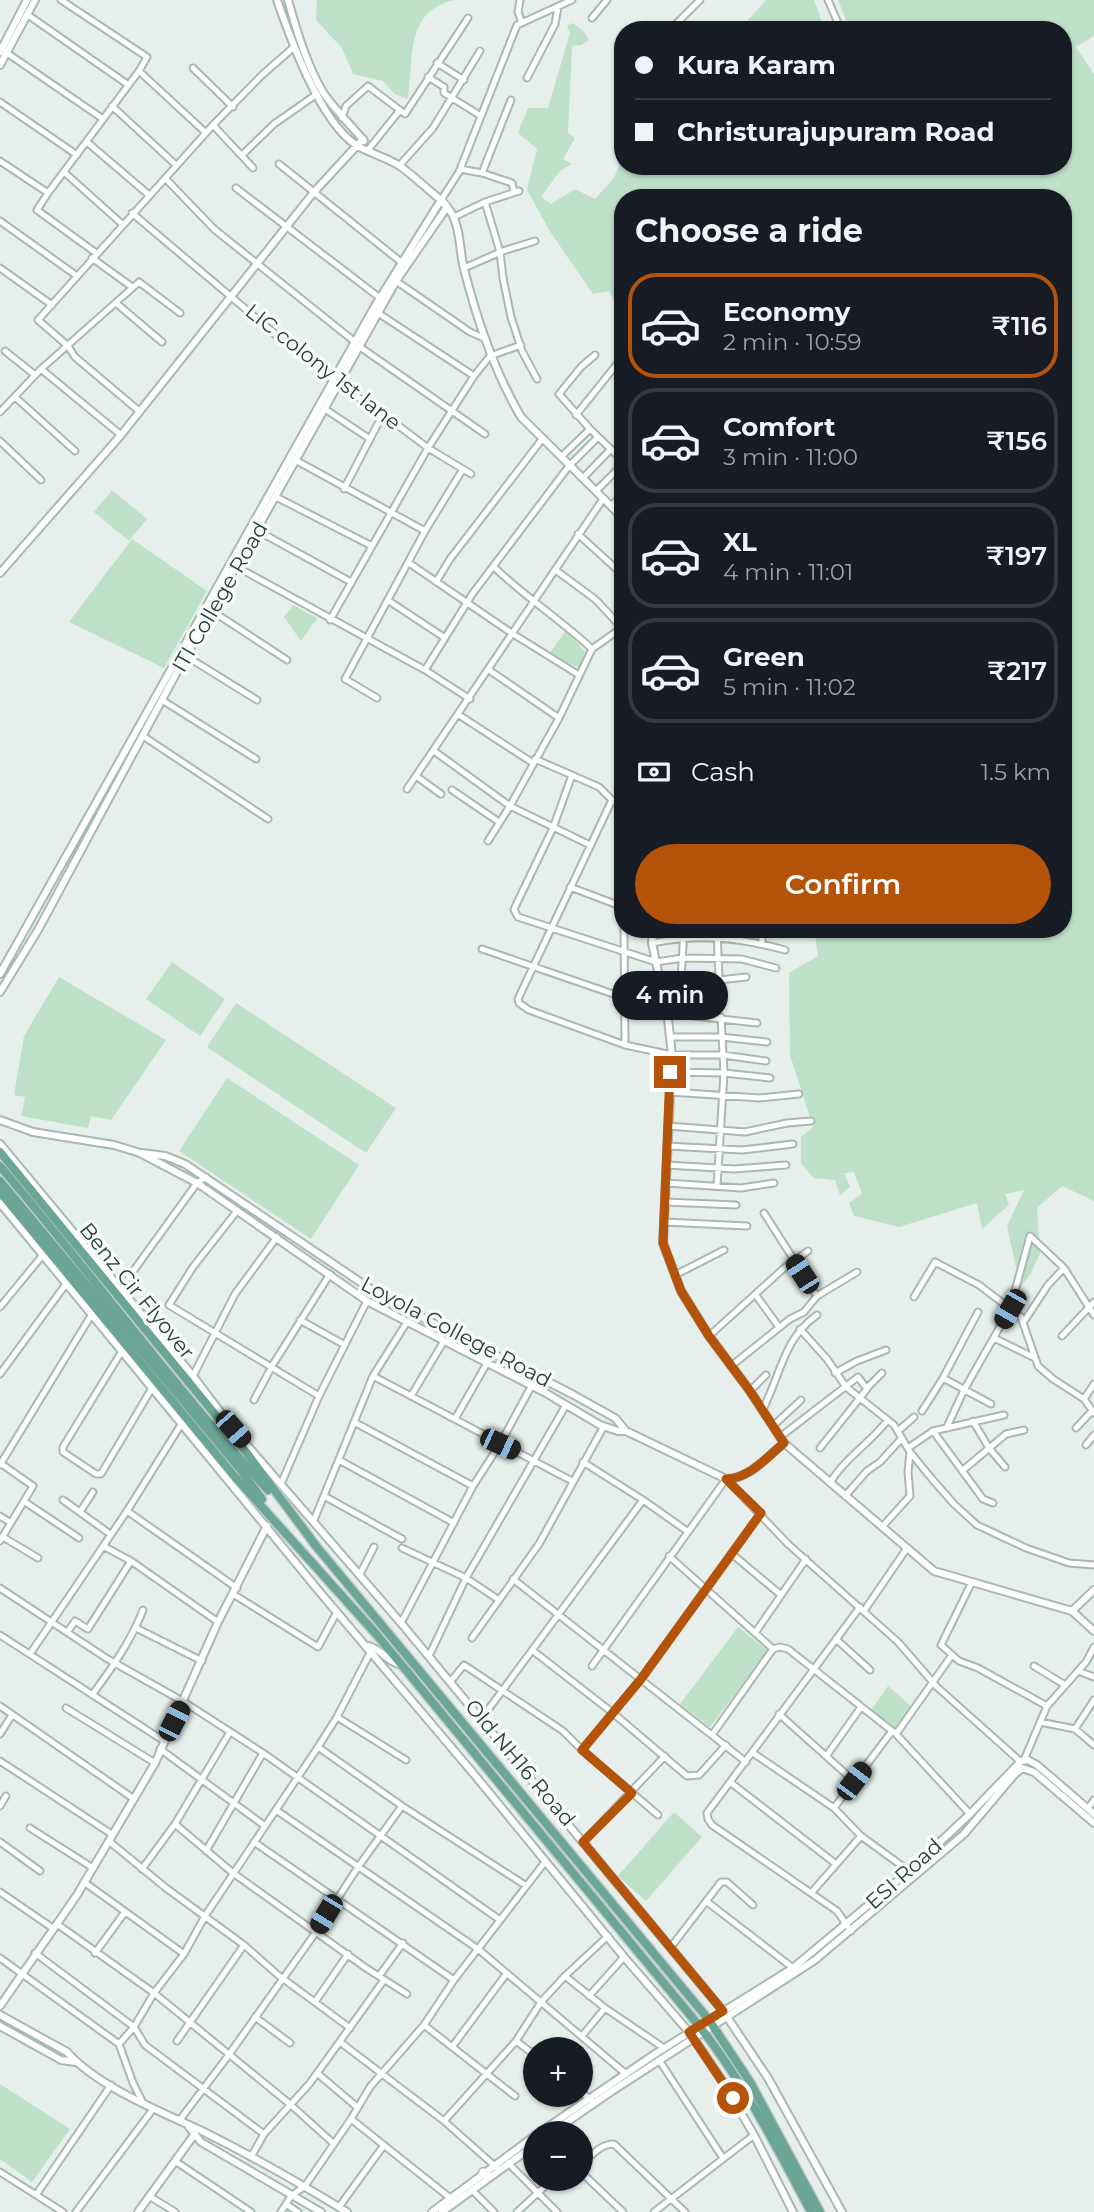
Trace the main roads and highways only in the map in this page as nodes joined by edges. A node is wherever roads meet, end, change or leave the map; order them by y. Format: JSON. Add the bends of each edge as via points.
{"nodes":[{"id":1,"x":441,"y":200,"type":"road end"},
{"id":2,"x":447,"y":207,"type":"road end"},
{"id":3,"x":0,"y":1152,"type":"edge"},
{"id":4,"x":0,"y":1166,"type":"edge"},
{"id":5,"x":0,"y":1181,"type":"edge"},
{"id":6,"x":0,"y":1192,"type":"edge"},
{"id":7,"x":246,"y":1452,"type":"joint"},
{"id":8,"x":235,"y":1476,"type":"joint"},
{"id":9,"x":293,"y":1517,"type":"junction"},
{"id":10,"x":287,"y":1532,"type":"junction"},
{"id":11,"x":811,"y":2212,"type":"edge"},
{"id":12,"x":820,"y":2212,"type":"edge"}],
"edges":[{"from":1,"to":2,"type":"main road"},
{"from":3,"to":7,"type":"main road","name":"Benz Cir Flyover"},
{"from":4,"to":9,"type":"main road"},
{"from":5,"to":10,"type":"main road"},
{"from":6,"to":8,"type":"main road","name":"Benz Cir Flyover"},
{"from":7,"to":9,"type":"main road","name":"Old NH16 Road"},
{"from":8,"to":10,"type":"main road","name":"Old NH16 Road"},
{"from":9,"to":12,"type":"main road","name":"Old NH16 Road","via":[[711,2023],[750,2082]]},
{"from":10,"to":11,"type":"main road","name":"Old NH16 Road","via":[[702,2029],[758,2113]]}]}
